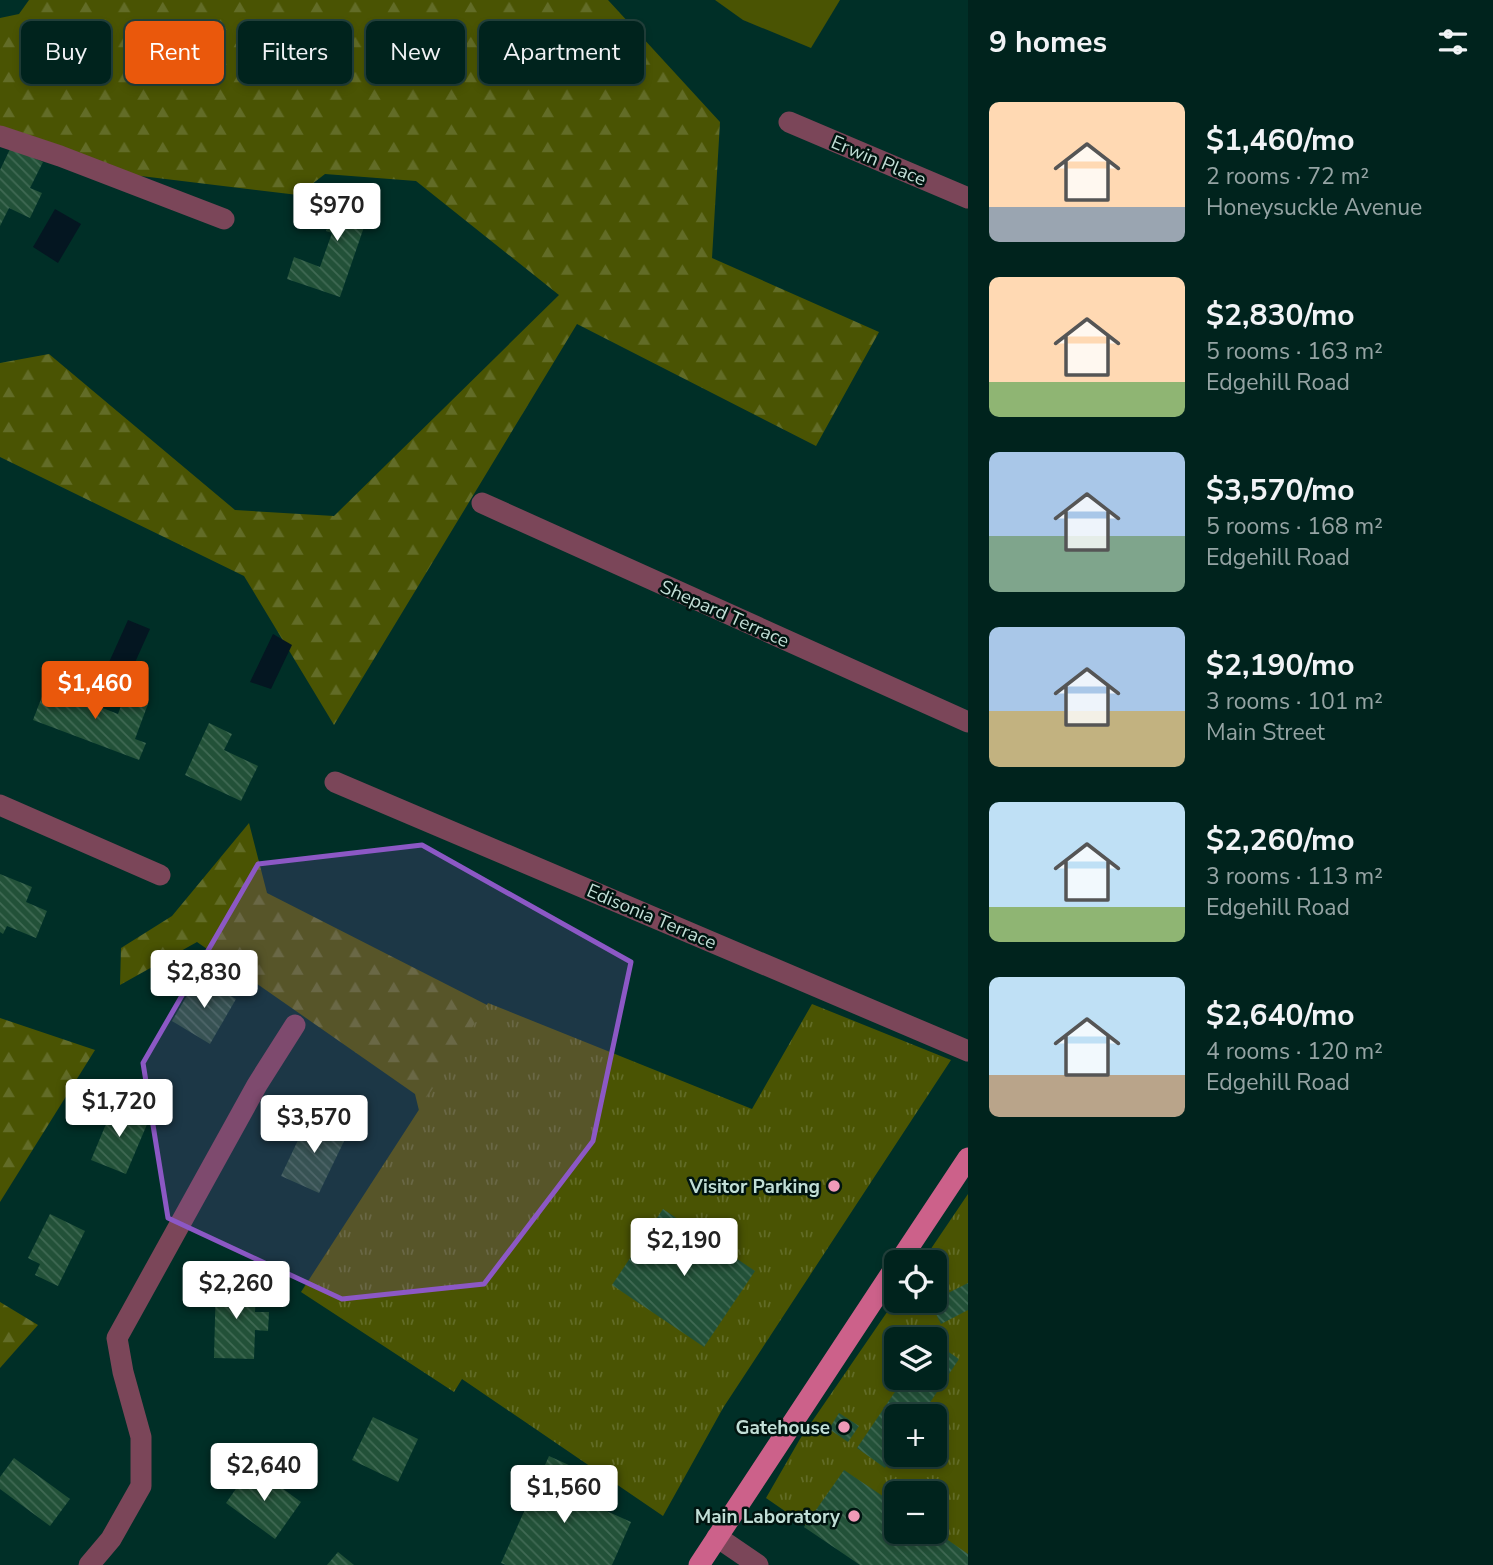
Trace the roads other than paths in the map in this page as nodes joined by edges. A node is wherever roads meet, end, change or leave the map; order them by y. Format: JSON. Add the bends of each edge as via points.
{"nodes":[{"id":1,"x":789,"y":122,"type":"dead end"},
{"id":2,"x":0,"y":136,"type":"edge"},
{"id":3,"x":968,"y":198,"type":"edge"},
{"id":4,"x":224,"y":219,"type":"dead end"},
{"id":5,"x":482,"y":503,"type":"dead end"},
{"id":6,"x":968,"y":722,"type":"edge"},
{"id":7,"x":335,"y":782,"type":"dead end"},
{"id":8,"x":0,"y":805,"type":"edge"},
{"id":9,"x":160,"y":875,"type":"dead end"},
{"id":10,"x":295,"y":1025,"type":"dead end"},
{"id":11,"x":968,"y":1051,"type":"edge"},
{"id":12,"x":968,"y":1158,"type":"edge"},
{"id":13,"x":906,"y":1250,"type":"edge"},
{"id":14,"x":884,"y":1284,"type":"edge"},
{"id":15,"x":717,"y":1537,"type":"junction"},
{"id":16,"x":89,"y":1565,"type":"edge"},
{"id":17,"x":699,"y":1565,"type":"edge"},
{"id":18,"x":758,"y":1565,"type":"edge"}],
"edges":[{"from":1,"to":3,"type":"street","name":"Erwin Place"},
{"from":2,"to":4,"type":"street"},
{"from":5,"to":6,"type":"street","name":"Shepard Terrace"},
{"from":7,"to":11,"type":"street","name":"Edisonia Terrace"},
{"from":8,"to":9,"type":"street"},
{"from":10,"to":16,"type":"street","via":[[117,1338],[141,1437],[141,1486],[111,1539]]},
{"from":12,"to":13,"type":"main road"},
{"from":14,"to":15,"type":"main road"},
{"from":15,"to":17,"type":"main road"},
{"from":15,"to":18,"type":"street"}]}
